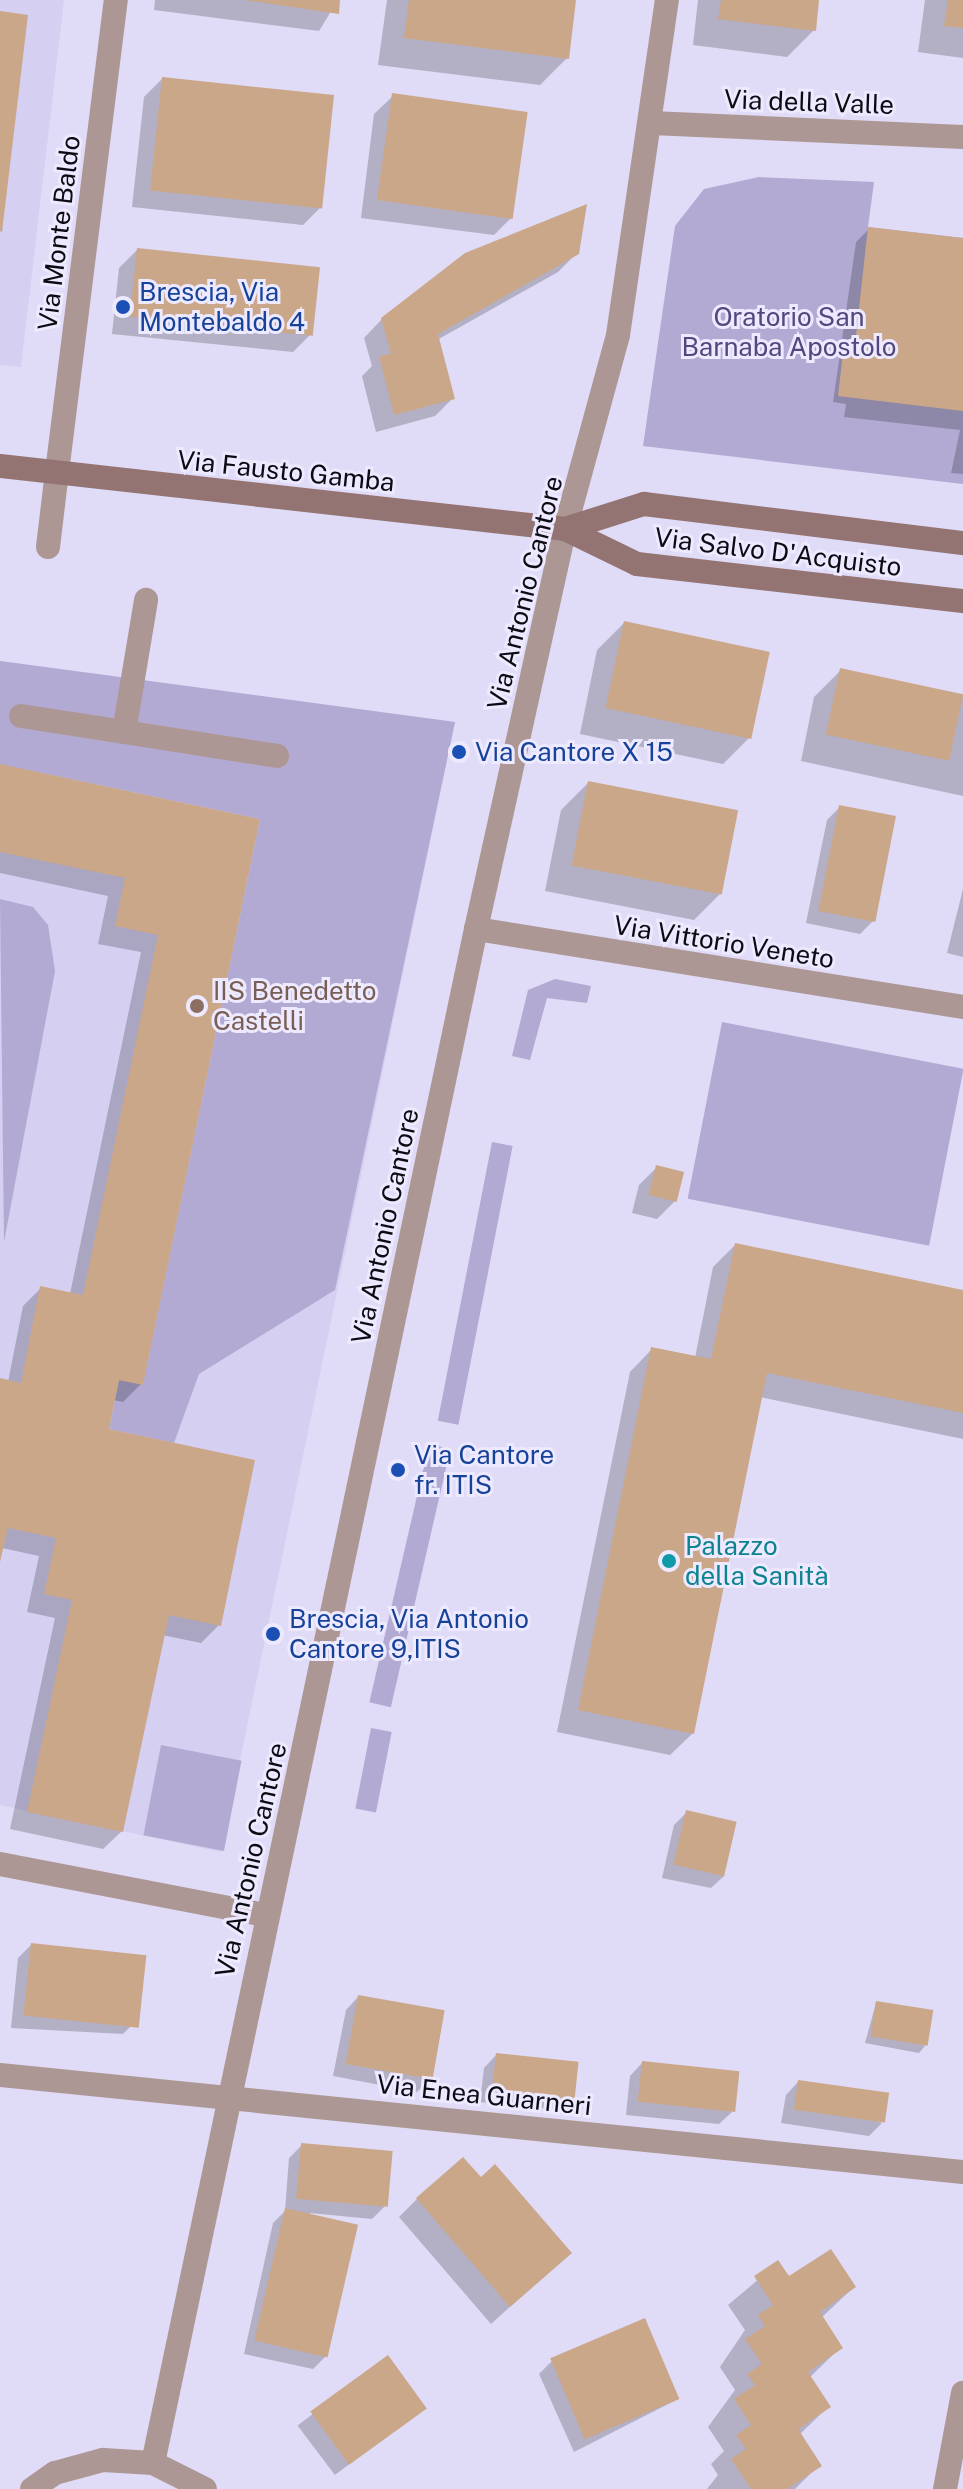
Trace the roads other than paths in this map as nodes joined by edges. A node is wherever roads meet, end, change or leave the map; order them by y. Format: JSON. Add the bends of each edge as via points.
{"nodes":[{"id":1,"x":116,"y":0,"type":"edge"},
{"id":2,"x":667,"y":0,"type":"edge"},
{"id":3,"x":652,"y":123,"type":"junction"},
{"id":4,"x":963,"y":137,"type":"edge"},
{"id":5,"x":0,"y":466,"type":"edge"},
{"id":6,"x":57,"y":472,"type":"junction"},
{"id":7,"x":565,"y":529,"type":"junction"},
{"id":8,"x":963,"y":543,"type":"edge"},
{"id":9,"x":48,"y":547,"type":"dead end"},
{"id":10,"x":146,"y":600,"type":"dead end"},
{"id":11,"x":963,"y":601,"type":"edge"},
{"id":12,"x":21,"y":716,"type":"dead end"},
{"id":13,"x":124,"y":732,"type":"junction"},
{"id":14,"x":277,"y":756,"type":"dead end"},
{"id":15,"x":476,"y":929,"type":"junction"},
{"id":16,"x":963,"y":1007,"type":"edge"},
{"id":17,"x":0,"y":1864,"type":"edge"},
{"id":18,"x":266,"y":1915,"type":"junction"},
{"id":19,"x":0,"y":2075,"type":"edge"},
{"id":20,"x":228,"y":2097,"type":"junction"},
{"id":21,"x":963,"y":2172,"type":"edge"},
{"id":22,"x":963,"y":2393,"type":"edge"},
{"id":23,"x":153,"y":2463,"type":"junction"},
{"id":24,"x":32,"y":2489,"type":"edge"},
{"id":25,"x":205,"y":2489,"type":"edge"},
{"id":26,"x":945,"y":2489,"type":"edge"}],
"edges":[{"from":1,"to":6,"type":"street","name":"Via Monte Baldo"},
{"from":2,"to":3,"type":"street","name":"Via Antonio Cantore"},
{"from":3,"to":4,"type":"street","name":"Via della Valle"},
{"from":3,"to":7,"type":"street","name":"Via Antonio Cantore","via":[[618,335]]},
{"from":5,"to":6,"type":"street","name":"Via Fausto Gamba"},
{"from":6,"to":7,"type":"street","name":"Via Fausto Gamba"},
{"from":6,"to":9,"type":"street","name":"Via Monte Baldo"},
{"from":7,"to":8,"type":"street","name":"Via Salvo D'Acquisto","via":[[644,504]]},
{"from":7,"to":11,"type":"street","name":"Via Salvo D'Acquisto","via":[[637,564]]},
{"from":7,"to":15,"type":"street","name":"Via Antonio Cantore"},
{"from":10,"to":13,"type":"street"},
{"from":12,"to":13,"type":"street"},
{"from":13,"to":14,"type":"street"},
{"from":15,"to":16,"type":"street","name":"Via Vittorio Veneto"},
{"from":15,"to":18,"type":"street","name":"Via Antonio Cantore"},
{"from":17,"to":18,"type":"street"},
{"from":18,"to":20,"type":"street","name":"Via Antonio Cantore"},
{"from":19,"to":20,"type":"street","name":"Via Enea Guarneri"},
{"from":20,"to":21,"type":"street","name":"Via Enea Guarneri"},
{"from":20,"to":23,"type":"street","name":"Via Antonio Cantore"},
{"from":22,"to":26,"type":"street"},
{"from":23,"to":24,"type":"street","via":[[103,2460],[55,2473]]},
{"from":23,"to":25,"type":"street"}]}
